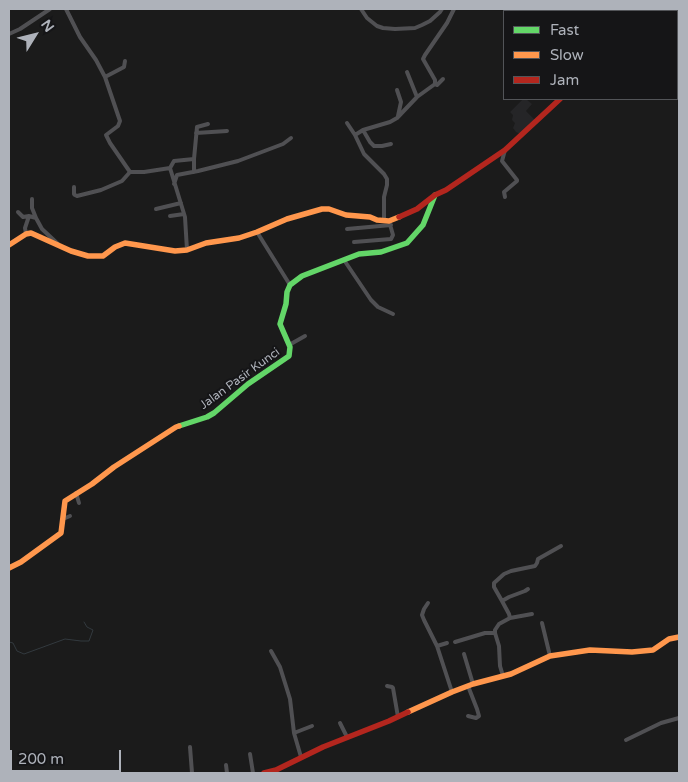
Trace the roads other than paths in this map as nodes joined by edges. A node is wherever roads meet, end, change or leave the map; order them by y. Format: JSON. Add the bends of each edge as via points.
{"nodes":[{"id":1,"x":50,"y":9,"type":"edge"},
{"id":2,"x":66,"y":9,"type":"edge"},
{"id":3,"x":361,"y":9,"type":"edge"},
{"id":4,"x":442,"y":9,"type":"edge"},
{"id":5,"x":454,"y":9,"type":"edge"},
{"id":6,"x":9,"y":34,"type":"edge"},
{"id":7,"x":125,"y":60,"type":"dead end"},
{"id":8,"x":408,"y":72,"type":"dead end"},
{"id":9,"x":105,"y":77,"type":"junction"},
{"id":10,"x":443,"y":79,"type":"dead end"},
{"id":11,"x":435,"y":84,"type":"junction"},
{"id":12,"x":397,"y":90,"type":"dead end"},
{"id":13,"x":417,"y":97,"type":"junction"},
{"id":14,"x":559,"y":100,"type":"edge"},
{"id":15,"x":397,"y":118,"type":"junction"},
{"id":16,"x":347,"y":123,"type":"dead end"},
{"id":17,"x":208,"y":124,"type":"dead end"},
{"id":18,"x":363,"y":130,"type":"junction"},
{"id":19,"x":227,"y":131,"type":"dead end"},
{"id":20,"x":196,"y":133,"type":"junction"},
{"id":21,"x":355,"y":135,"type":"junction"},
{"id":22,"x":291,"y":138,"type":"dead end"},
{"id":23,"x":391,"y":144,"type":"dead end"},
{"id":24,"x":505,"y":150,"type":"junction"},
{"id":25,"x":194,"y":159,"type":"junction"},
{"id":26,"x":170,"y":168,"type":"junction"},
{"id":27,"x":130,"y":172,"type":"junction"},
{"id":28,"x":194,"y":172,"type":"junction"},
{"id":29,"x":174,"y":184,"type":"junction"},
{"id":30,"x":74,"y":187,"type":"dead end"},
{"id":31,"x":435,"y":195,"type":"junction"},
{"id":32,"x":505,"y":197,"type":"dead end"},
{"id":33,"x":32,"y":199,"type":"dead end"},
{"id":34,"x":181,"y":203,"type":"junction"},
{"id":35,"x":156,"y":209,"type":"dead end"},
{"id":36,"x":18,"y":212,"type":"dead end"},
{"id":37,"x":184,"y":214,"type":"junction"},
{"id":38,"x":29,"y":216,"type":"junction"},
{"id":39,"x":170,"y":216,"type":"dead end"},
{"id":40,"x":36,"y":218,"type":"junction"},
{"id":41,"x":388,"y":222,"type":"junction"},
{"id":42,"x":348,"y":229,"type":"dead end"},
{"id":43,"x":257,"y":232,"type":"junction"},
{"id":44,"x":26,"y":234,"type":"junction"},
{"id":45,"x":354,"y":242,"type":"dead end"},
{"id":46,"x":9,"y":244,"type":"edge"},
{"id":47,"x":59,"y":246,"type":"junction"},
{"id":48,"x":187,"y":250,"type":"junction"},
{"id":49,"x":344,"y":260,"type":"junction"},
{"id":50,"x":290,"y":285,"type":"junction"},
{"id":51,"x":393,"y":314,"type":"dead end"},
{"id":52,"x":305,"y":336,"type":"dead end"},
{"id":53,"x":289,"y":345,"type":"junction"},
{"id":54,"x":76,"y":493,"type":"junction"},
{"id":55,"x":79,"y":503,"type":"dead end"},
{"id":56,"x":70,"y":516,"type":"dead end"},
{"id":57,"x":63,"y":519,"type":"junction"},
{"id":58,"x":561,"y":546,"type":"dead end"},
{"id":59,"x":9,"y":568,"type":"edge"},
{"id":60,"x":528,"y":589,"type":"dead end"},
{"id":61,"x":502,"y":601,"type":"junction"},
{"id":62,"x":428,"y":603,"type":"dead end"},
{"id":63,"x":532,"y":614,"type":"dead end"},
{"id":64,"x":510,"y":618,"type":"junction"},
{"id":65,"x":542,"y":623,"type":"dead end"},
{"id":66,"x":495,"y":633,"type":"junction"},
{"id":67,"x":679,"y":637,"type":"edge"},
{"id":68,"x":455,"y":642,"type":"dead end"},
{"id":69,"x":448,"y":643,"type":"dead end"},
{"id":70,"x":438,"y":646,"type":"junction"},
{"id":71,"x":271,"y":651,"type":"dead end"},
{"id":72,"x":464,"y":654,"type":"dead end"},
{"id":73,"x":550,"y":656,"type":"junction"},
{"id":74,"x":503,"y":676,"type":"junction"},
{"id":75,"x":470,"y":685,"type":"junction"},
{"id":76,"x":387,"y":686,"type":"dead end"},
{"id":77,"x":452,"y":692,"type":"junction"},
{"id":78,"x":468,"y":716,"type":"dead end"},
{"id":79,"x":398,"y":717,"type":"junction"},
{"id":80,"x":679,"y":718,"type":"edge"},
{"id":81,"x":340,"y":723,"type":"dead end"},
{"id":82,"x":312,"y":726,"type":"dead end"},
{"id":83,"x":294,"y":733,"type":"junction"},
{"id":84,"x":347,"y":737,"type":"junction"},
{"id":85,"x":626,"y":740,"type":"dead end"},
{"id":86,"x":190,"y":747,"type":"dead end"},
{"id":87,"x":250,"y":754,"type":"dead end"},
{"id":88,"x":301,"y":757,"type":"junction"},
{"id":89,"x":226,"y":765,"type":"dead end"},
{"id":90,"x":192,"y":773,"type":"edge"},
{"id":91,"x":226,"y":773,"type":"edge"},
{"id":92,"x":253,"y":773,"type":"edge"},
{"id":93,"x":264,"y":773,"type":"edge"}],
"edges":[{"from":1,"to":6,"type":"street"},
{"from":2,"to":9,"type":"street"},
{"from":3,"to":4,"type":"street","via":[[376,26],[395,29],[415,28],[430,21]]},
{"from":5,"to":11,"type":"street","via":[[423,59]]},
{"from":7,"to":9,"type":"street","via":[[124,67]]},
{"from":8,"to":13,"type":"street"},
{"from":9,"to":27,"type":"street","via":[[120,121],[106,135]]},
{"from":10,"to":11,"type":"street"},
{"from":11,"to":13,"type":"street"},
{"from":12,"to":15,"type":"street","via":[[401,102]]},
{"from":13,"to":15,"type":"street"},
{"from":14,"to":24,"type":"street"},
{"from":15,"to":18,"type":"street"},
{"from":16,"to":21,"type":"street"},
{"from":17,"to":20,"type":"street","via":[[197,127]]},
{"from":18,"to":21,"type":"street"},
{"from":18,"to":23,"type":"street","via":[[374,146]]},
{"from":19,"to":20,"type":"street"},
{"from":20,"to":25,"type":"street"},
{"from":21,"to":41,"type":"street","via":[[364,154],[387,179],[384,197]]},
{"from":22,"to":28,"type":"street","via":[[238,161]]},
{"from":24,"to":31,"type":"street"},
{"from":24,"to":32,"type":"street","via":[[502,161],[517,180],[504,192]]},
{"from":25,"to":26,"type":"street","via":[[174,161]]},
{"from":25,"to":28,"type":"street"},
{"from":26,"to":27,"type":"street"},
{"from":26,"to":29,"type":"street"},
{"from":27,"to":30,"type":"street","via":[[122,181],[101,190],[77,196]]},
{"from":28,"to":29,"type":"street","via":[[177,175]]},
{"from":29,"to":34,"type":"street"},
{"from":31,"to":41,"type":"street","via":[[417,209]]},
{"from":31,"to":49,"type":"street","via":[[424,225],[406,243]]},
{"from":33,"to":40,"type":"street"},
{"from":34,"to":35,"type":"street"},
{"from":34,"to":37,"type":"street"},
{"from":36,"to":38,"type":"street","via":[[23,217]]},
{"from":37,"to":39,"type":"street"},
{"from":37,"to":48,"type":"street"},
{"from":38,"to":40,"type":"street"},
{"from":38,"to":44,"type":"street"},
{"from":40,"to":47,"type":"street"},
{"from":41,"to":42,"type":"street"},
{"from":41,"to":43,"type":"street","via":[[322,209]]},
{"from":41,"to":45,"type":"street","via":[[393,234],[391,238]]},
{"from":43,"to":48,"type":"street"},
{"from":43,"to":50,"type":"street"},
{"from":44,"to":46,"type":"street"},
{"from":44,"to":47,"type":"street","via":[[35,234]]},
{"from":47,"to":48,"type":"street","via":[[88,256],[102,256],[125,243]]},
{"from":49,"to":50,"type":"street","via":[[302,276]]},
{"from":49,"to":51,"type":"street","via":[[371,300]]},
{"from":50,"to":53,"type":"street","name":"Jalan Pasir Kunci","via":[[280,324]]},
{"from":52,"to":53,"type":"street"},
{"from":53,"to":54,"type":"street","name":"Jalan Pasir Kunci","via":[[290,354],[286,359],[248,384],[214,413],[176,427]]},
{"from":54,"to":55,"type":"street"},
{"from":54,"to":57,"type":"street","name":"Jalan Pasir Kunci","via":[[65,501]]},
{"from":56,"to":57,"type":"street"},
{"from":57,"to":59,"type":"street","name":"Jalan Pasir Kunci","via":[[61,533]]},
{"from":58,"to":61,"type":"street","via":[[538,559],[535,566],[510,571],[494,582]]},
{"from":60,"to":61,"type":"street"},
{"from":61,"to":64,"type":"street"},
{"from":62,"to":70,"type":"street","via":[[422,614]]},
{"from":63,"to":64,"type":"street"},
{"from":64,"to":66,"type":"street","via":[[499,624]]},
{"from":65,"to":73,"type":"street"},
{"from":66,"to":68,"type":"street"},
{"from":66,"to":74,"type":"street"},
{"from":67,"to":73,"type":"street","via":[[668,639],[653,650],[590,650]]},
{"from":69,"to":70,"type":"street"},
{"from":70,"to":77,"type":"street"},
{"from":71,"to":83,"type":"street","via":[[290,699]]},
{"from":72,"to":75,"type":"street"},
{"from":73,"to":74,"type":"street"},
{"from":74,"to":75,"type":"street"},
{"from":75,"to":77,"type":"street"},
{"from":75,"to":78,"type":"street","via":[[479,716]]},
{"from":76,"to":79,"type":"street","via":[[393,688]]},
{"from":77,"to":79,"type":"street"},
{"from":79,"to":84,"type":"street"},
{"from":80,"to":85,"type":"street","via":[[661,722]]},
{"from":81,"to":84,"type":"street"},
{"from":82,"to":83,"type":"street"},
{"from":83,"to":88,"type":"street"},
{"from":84,"to":88,"type":"street"},
{"from":86,"to":90,"type":"street"},
{"from":87,"to":92,"type":"street"},
{"from":88,"to":93,"type":"street"},
{"from":89,"to":91,"type":"street"}]}
